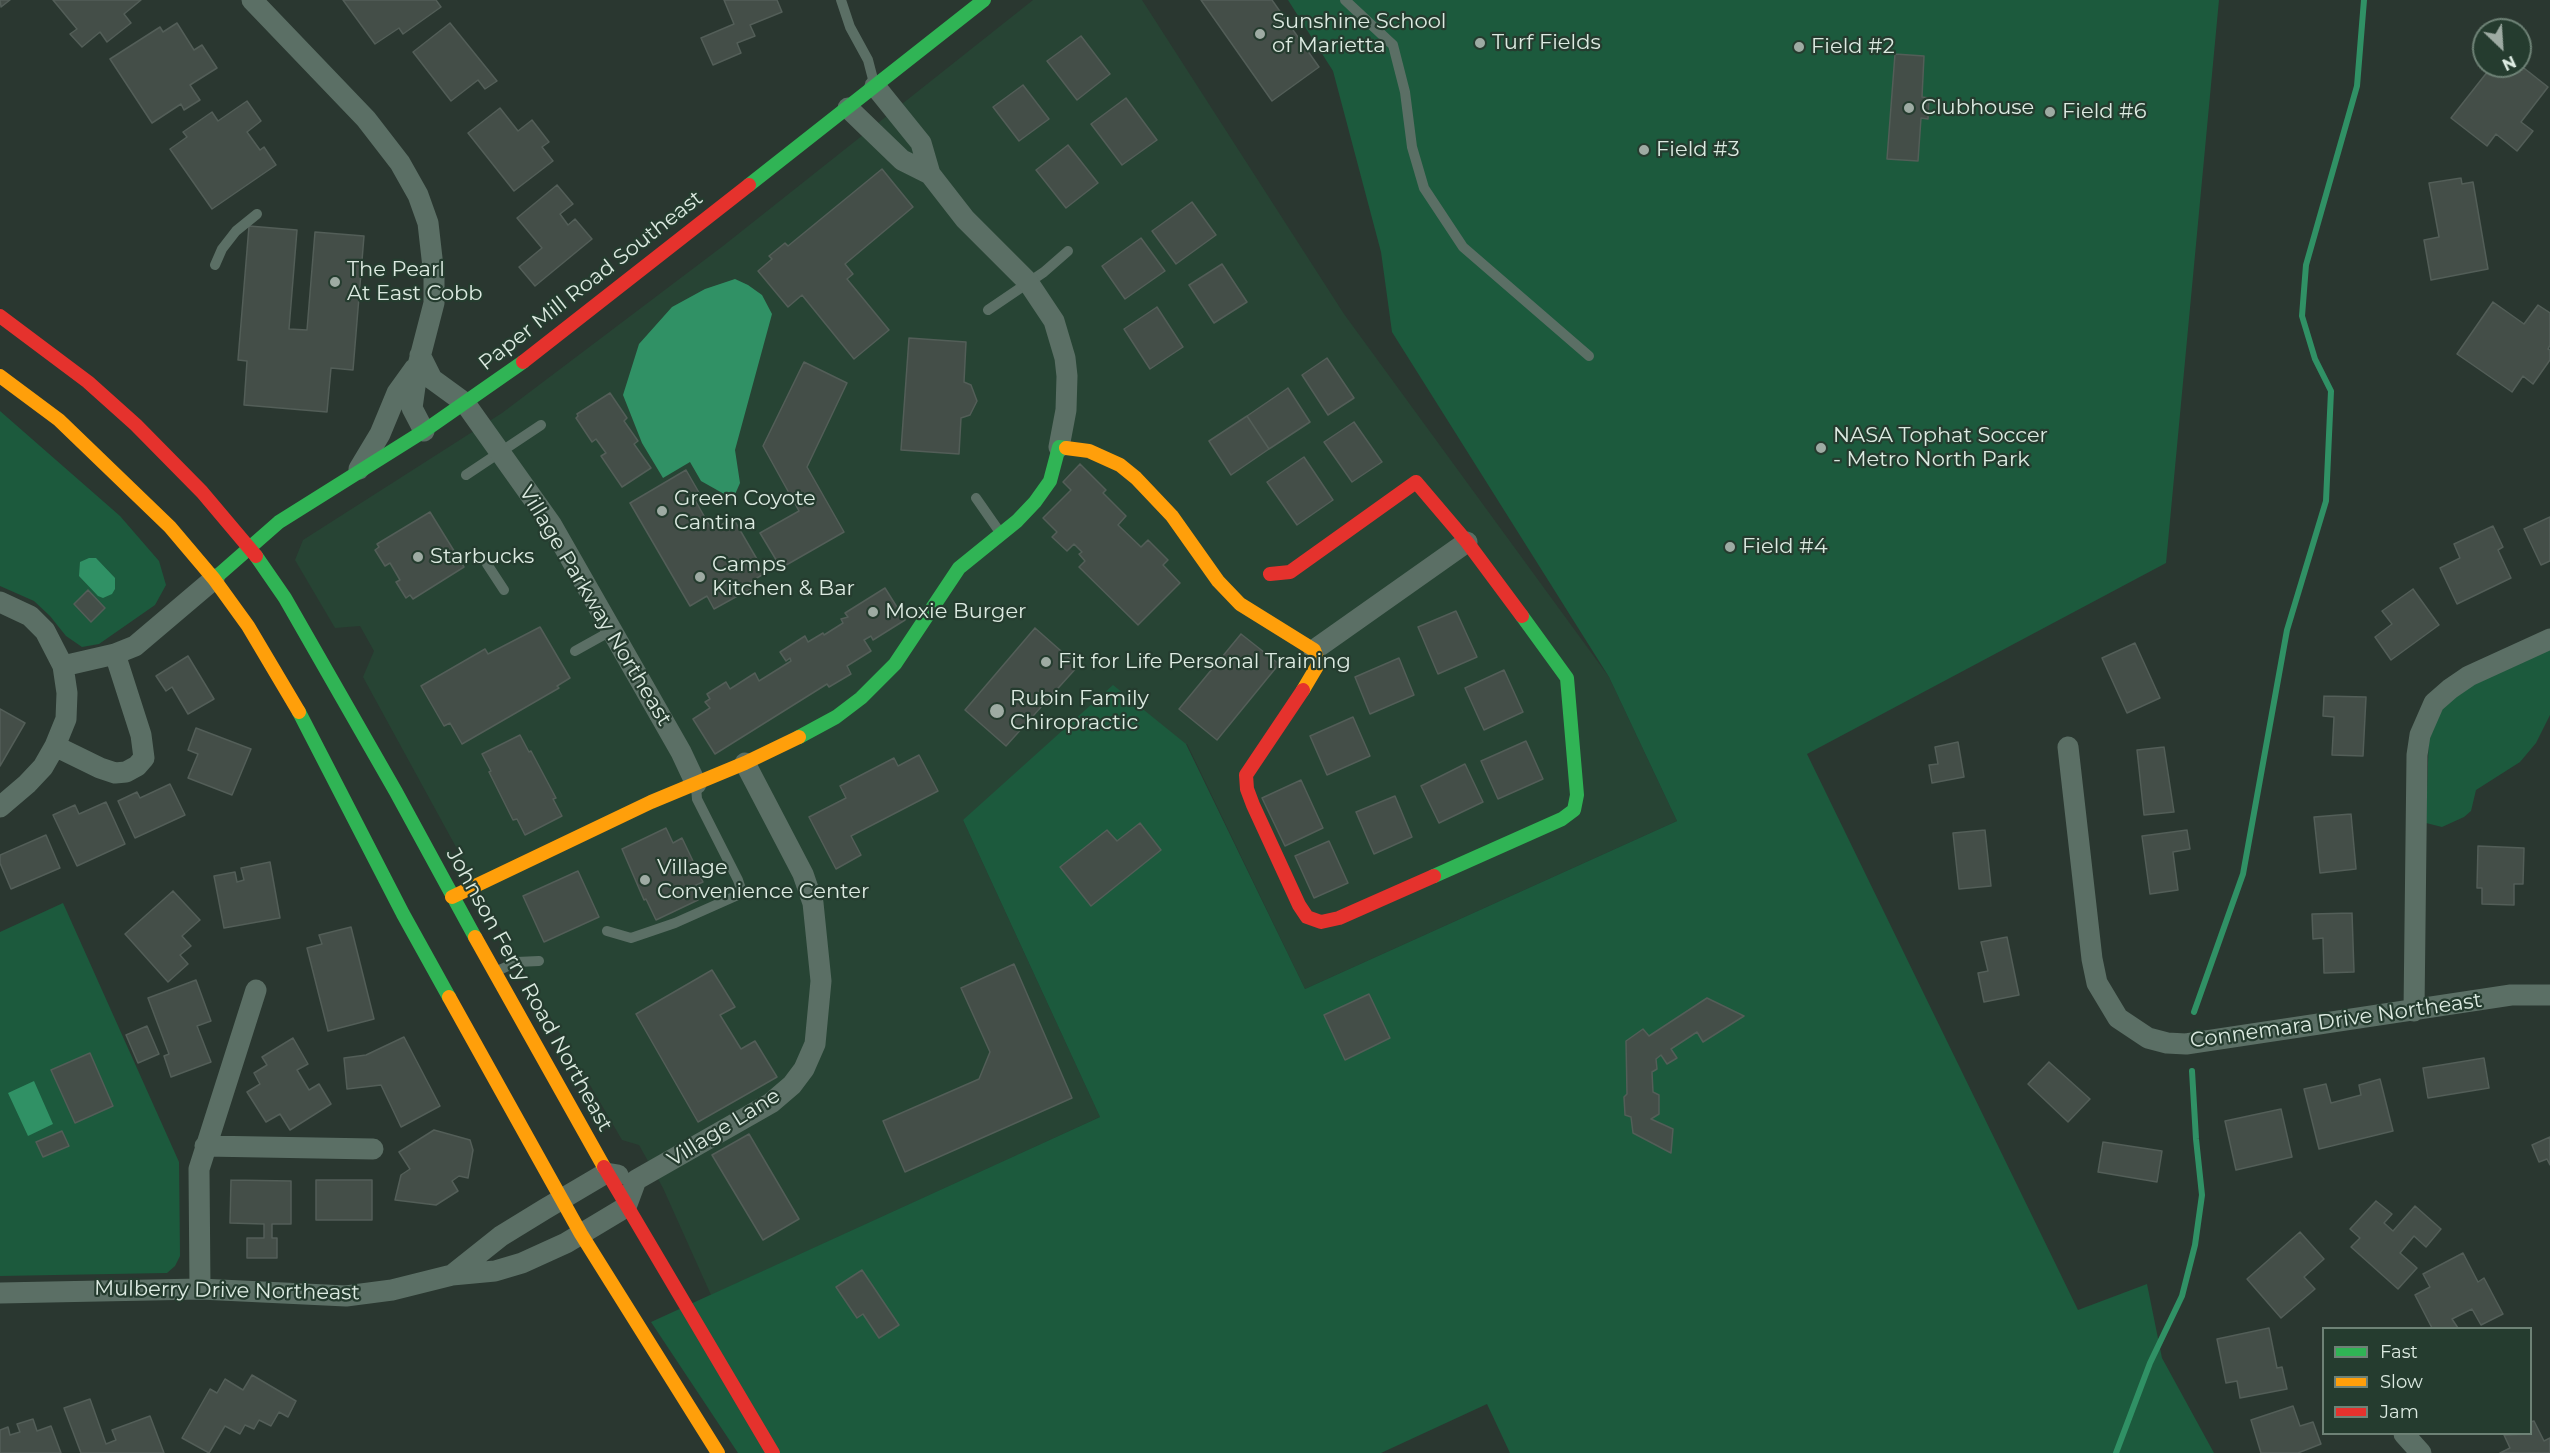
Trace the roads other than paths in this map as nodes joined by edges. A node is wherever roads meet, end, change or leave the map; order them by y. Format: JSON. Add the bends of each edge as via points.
{"nodes":[{"id":1,"x":252,"y":0,"type":"edge"},
{"id":2,"x":841,"y":0,"type":"edge"},
{"id":3,"x":984,"y":0,"type":"edge"},
{"id":4,"x":1345,"y":0,"type":"edge"},
{"id":5,"x":875,"y":86,"type":"junction"},
{"id":6,"x":848,"y":108,"type":"junction"},
{"id":7,"x":930,"y":174,"type":"junction"},
{"id":8,"x":257,"y":214,"type":"dead end"},
{"id":9,"x":1068,"y":251,"type":"dead end"},
{"id":10,"x":216,"y":265,"type":"dead end"},
{"id":11,"x":1028,"y":282,"type":"junction"},
{"id":12,"x":988,"y":310,"type":"dead end"},
{"id":13,"x":0,"y":316,"type":"edge"},
{"id":14,"x":1589,"y":356,"type":"dead end"},
{"id":15,"x":419,"y":360,"type":"junction"},
{"id":16,"x":0,"y":376,"type":"edge"},
{"id":17,"x":465,"y":403,"type":"junction"},
{"id":18,"x":541,"y":425,"type":"dead end"},
{"id":19,"x":424,"y":431,"type":"junction"},
{"id":20,"x":1059,"y":447,"type":"junction"},
{"id":21,"x":501,"y":453,"type":"junction"},
{"id":22,"x":356,"y":474,"type":"junction"},
{"id":23,"x":466,"y":476,"type":"dead end"},
{"id":24,"x":976,"y":498,"type":"dead end"},
{"id":25,"x":1001,"y":534,"type":"junction"},
{"id":26,"x":1467,"y":542,"type":"junction"},
{"id":27,"x":250,"y":547,"type":"junction"},
{"id":28,"x":487,"y":564,"type":"dead end"},
{"id":29,"x":1270,"y":574,"type":"dead end"},
{"id":30,"x":213,"y":579,"type":"junction"},
{"id":31,"x":504,"y":590,"type":"dead end"},
{"id":32,"x":0,"y":602,"type":"edge"},
{"id":33,"x":611,"y":630,"type":"junction"},
{"id":34,"x":2550,"y":639,"type":"edge"},
{"id":35,"x":1314,"y":650,"type":"junction"},
{"id":36,"x":575,"y":651,"type":"dead end"},
{"id":37,"x":115,"y":654,"type":"junction"},
{"id":38,"x":63,"y":666,"type":"junction"},
{"id":39,"x":55,"y":746,"type":"junction"},
{"id":40,"x":2068,"y":747,"type":"dead end"},
{"id":41,"x":745,"y":763,"type":"junction"},
{"id":42,"x":696,"y":784,"type":"junction"},
{"id":43,"x":0,"y":807,"type":"edge"},
{"id":44,"x":452,"y":897,"type":"junction"},
{"id":45,"x":607,"y":930,"type":"dead end"},
{"id":46,"x":539,"y":961,"type":"dead end"},
{"id":47,"x":494,"y":972,"type":"junction"},
{"id":48,"x":256,"y":990,"type":"dead end"},
{"id":49,"x":2550,"y":995,"type":"edge"},
{"id":50,"x":2414,"y":1011,"type":"junction"},
{"id":51,"x":205,"y":1146,"type":"junction"},
{"id":52,"x":373,"y":1149,"type":"dead end"},
{"id":53,"x":606,"y":1173,"type":"junction"},
{"id":54,"x":636,"y":1180,"type":"junction"},
{"id":55,"x":562,"y":1199,"type":"junction"},
{"id":56,"x":626,"y":1208,"type":"junction"},
{"id":57,"x":581,"y":1234,"type":"junction"},
{"id":58,"x":452,"y":1275,"type":"junction"},
{"id":59,"x":200,"y":1289,"type":"junction"},
{"id":60,"x":0,"y":1293,"type":"edge"},
{"id":61,"x":2404,"y":1435,"type":"edge"},
{"id":62,"x":718,"y":1453,"type":"edge"},
{"id":63,"x":774,"y":1453,"type":"edge"},
{"id":64,"x":2421,"y":1453,"type":"edge"}],
"edges":[{"from":1,"to":15,"type":"street","via":[[366,119],[400,163],[418,195],[428,223],[434,276],[434,303]]},
{"from":2,"to":5,"type":"lane","via":[[868,60]]},
{"from":3,"to":5,"type":"street","name":"Paper Mill Road Southeast"},
{"from":4,"to":14,"type":"lane","via":[[1393,45],[1405,92],[1412,147],[1424,188],[1463,247]]},
{"from":5,"to":6,"type":"street","name":"Paper Mill Road Southeast"},
{"from":5,"to":7,"type":"street","via":[[921,143]]},
{"from":6,"to":7,"type":"street","via":[[902,160]]},
{"from":6,"to":17,"type":"street","name":"Paper Mill Road Southeast","via":[[531,356]]},
{"from":7,"to":11,"type":"street","via":[[965,219]]},
{"from":8,"to":10,"type":"lane","via":[[236,231]]},
{"from":9,"to":11,"type":"lane"},
{"from":11,"to":12,"type":"lane"},
{"from":11,"to":20,"type":"street","via":[[1054,321],[1065,358],[1067,393]]},
{"from":13,"to":27,"type":"street","name":"Johnson Ferry Road Northeast","via":[[88,382],[136,425]]},
{"from":15,"to":17,"type":"street","name":"Village Parkway Northeast","via":[[432,379]]},
{"from":15,"to":19,"type":"street","via":[[412,408]]},
{"from":15,"to":22,"type":"street","via":[[397,393],[380,434]]},
{"from":16,"to":30,"type":"street","via":[[59,420],[104,461],[170,527]]},
{"from":17,"to":19,"type":"street","name":"Paper Mill Road Southeast"},
{"from":17,"to":21,"type":"street","name":"Village Parkway Northeast"},
{"from":18,"to":21,"type":"lane"},
{"from":19,"to":22,"type":"street","name":"Paper Mill Road Southeast"},
{"from":20,"to":25,"type":"street","via":[[1050,481],[1035,502]]},
{"from":20,"to":35,"type":"street","via":[[1089,451],[1120,465],[1172,516],[1218,581],[1240,604]]},
{"from":21,"to":23,"type":"lane"},
{"from":21,"to":33,"type":"street","name":"Village Parkway Northeast","via":[[551,524]]},
{"from":22,"to":27,"type":"street","name":"Paper Mill Road Southeast","via":[[279,522]]},
{"from":24,"to":25,"type":"lane"},
{"from":25,"to":41,"type":"street","via":[[959,568],[895,664],[861,698],[836,717]]},
{"from":26,"to":29,"type":"street","via":[[1416,482],[1290,572]]},
{"from":26,"to":35,"type":"street"},
{"from":26,"to":35,"type":"street","via":[[1567,678],[1577,795],[1574,810],[1339,918],[1321,922],[1307,917],[1253,805],[1246,775],[1313,676],[1319,663]]},
{"from":27,"to":30,"type":"street","name":"Paper Mill Road Southeast"},
{"from":27,"to":44,"type":"street","name":"Johnson Ferry Road Northeast","via":[[325,665]]},
{"from":28,"to":31,"type":"lane"},
{"from":30,"to":37,"type":"street","via":[[152,633]]},
{"from":30,"to":55,"type":"street","via":[[248,626],[304,721],[404,914]]},
{"from":32,"to":38,"type":"street","via":[[30,616],[45,631]]},
{"from":33,"to":36,"type":"lane"},
{"from":33,"to":42,"type":"street","name":"Village Parkway Northeast"},
{"from":34,"to":50,"type":"street","via":[[2469,676],[2450,689],[2434,703],[2420,735]]},
{"from":37,"to":38,"type":"street"},
{"from":37,"to":39,"type":"street","via":[[141,735],[144,758],[137,766],[115,773]]},
{"from":38,"to":39,"type":"street","via":[[66,719]]},
{"from":39,"to":43,"type":"street","via":[[43,767]]},
{"from":40,"to":50,"type":"street","name":"Connemara Drive Northeast","via":[[2092,959],[2097,983],[2118,1018],[2148,1038],[2186,1044]]},
{"from":41,"to":42,"type":"street"},
{"from":41,"to":54,"type":"street","name":"Village Lane","via":[[798,864],[813,903],[821,981],[815,1044],[804,1069],[771,1103]]},
{"from":42,"to":44,"type":"street"},
{"from":42,"to":45,"type":"lane","via":[[697,799],[738,880],[738,895],[631,938]]},
{"from":44,"to":47,"type":"street","name":"Johnson Ferry Road Northeast"},
{"from":46,"to":47,"type":"lane","via":[[517,962]]},
{"from":47,"to":53,"type":"street","name":"Johnson Ferry Road Northeast"},
{"from":48,"to":51,"type":"street"},
{"from":49,"to":50,"type":"street","name":"Connemara Drive Northeast","via":[[2511,995]]},
{"from":51,"to":52,"type":"street"},
{"from":51,"to":59,"type":"street","via":[[199,1168]]},
{"from":53,"to":54,"type":"street"},
{"from":53,"to":55,"type":"street","name":"Mulberry Drive Northeast"},
{"from":53,"to":56,"type":"street","name":"Johnson Ferry Road Northeast"},
{"from":54,"to":56,"type":"street"},
{"from":55,"to":57,"type":"street"},
{"from":55,"to":58,"type":"street","name":"Mulberry Drive Northeast","via":[[501,1236]]},
{"from":56,"to":57,"type":"street","name":"Mulberry Drive Northeast"},
{"from":56,"to":63,"type":"street","name":"Johnson Ferry Road Northeast"},
{"from":57,"to":58,"type":"street","name":"Mulberry Drive Northeast","via":[[522,1263],[495,1271]]},
{"from":57,"to":62,"type":"street"},
{"from":58,"to":59,"type":"street","name":"Mulberry Drive Northeast","via":[[392,1290],[346,1296]]},
{"from":59,"to":60,"type":"street","name":"Mulberry Drive Northeast"},
{"from":61,"to":64,"type":"street"}]}
